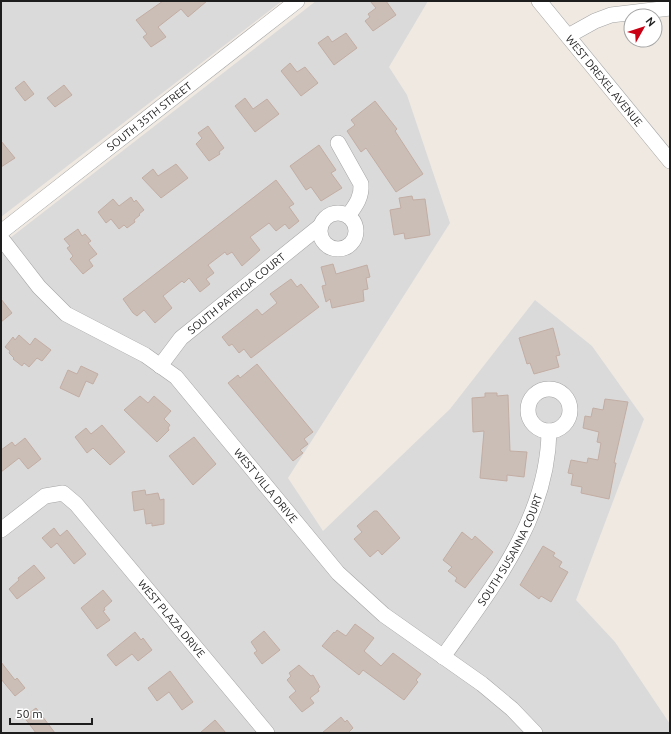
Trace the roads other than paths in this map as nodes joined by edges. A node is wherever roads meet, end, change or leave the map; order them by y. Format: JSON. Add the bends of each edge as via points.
{"nodes":[{"id":1,"x":297,"y":1,"type":"edge"},
{"id":2,"x":539,"y":1,"type":"edge"},
{"id":3,"x":670,"y":8,"type":"edge"},
{"id":4,"x":568,"y":36,"type":"junction"},
{"id":5,"x":338,"y":143,"type":"dead end"},
{"id":6,"x":670,"y":161,"type":"edge"},
{"id":7,"x":348,"y":216,"type":"junction"},
{"id":8,"x":319,"y":228,"type":"junction"},
{"id":9,"x":1,"y":232,"type":"edge"},
{"id":10,"x":1,"y":238,"type":"edge"},
{"id":11,"x":160,"y":366,"type":"junction"},
{"id":12,"x":549,"y":432,"type":"dead end"},
{"id":13,"x":1,"y":530,"type":"edge"},
{"id":14,"x":443,"y":657,"type":"junction"},
{"id":15,"x":267,"y":733,"type":"edge"},
{"id":16,"x":535,"y":733,"type":"edge"}],
"edges":[{"from":1,"to":9,"type":"street","name":"SOUTH 35TH STREET"},
{"from":2,"to":4,"type":"street","name":"WEST DREXEL AVENUE"},
{"from":3,"to":4,"type":"street","via":[[611,15]]},
{"from":4,"to":6,"type":"street","name":"WEST DREXEL AVENUE"},
{"from":5,"to":7,"type":"street","via":[[361,184],[362,191],[360,199]]},
{"from":7,"to":8,"type":"street","name":"SOUTH PATRICIA COURT","via":[[336,212],[330,214],[321,222]]},
{"from":7,"to":8,"type":"street","via":[[355,225],[355,237],[352,243],[342,249],[330,248],[325,244],[321,240]]},
{"from":8,"to":11,"type":"street","name":"SOUTH PATRICIA COURT","via":[[181,338]]},
{"from":10,"to":11,"type":"street","name":"WEST VILLA DRIVE","via":[[39,288],[66,314],[145,355]]},
{"from":11,"to":14,"type":"street","name":"WEST VILLA DRIVE","via":[[176,377],[338,573],[384,615]]},
{"from":12,"to":14,"type":"street","name":"SOUTH SUSANNA COURT","via":[[544,475],[536,505],[507,565]]},
{"from":13,"to":15,"type":"street","name":"WEST PLAZA DRIVE","via":[[45,496],[63,493],[76,504]]},
{"from":14,"to":16,"type":"street","name":"WEST VILLA DRIVE","via":[[482,684],[512,709]]}]}
